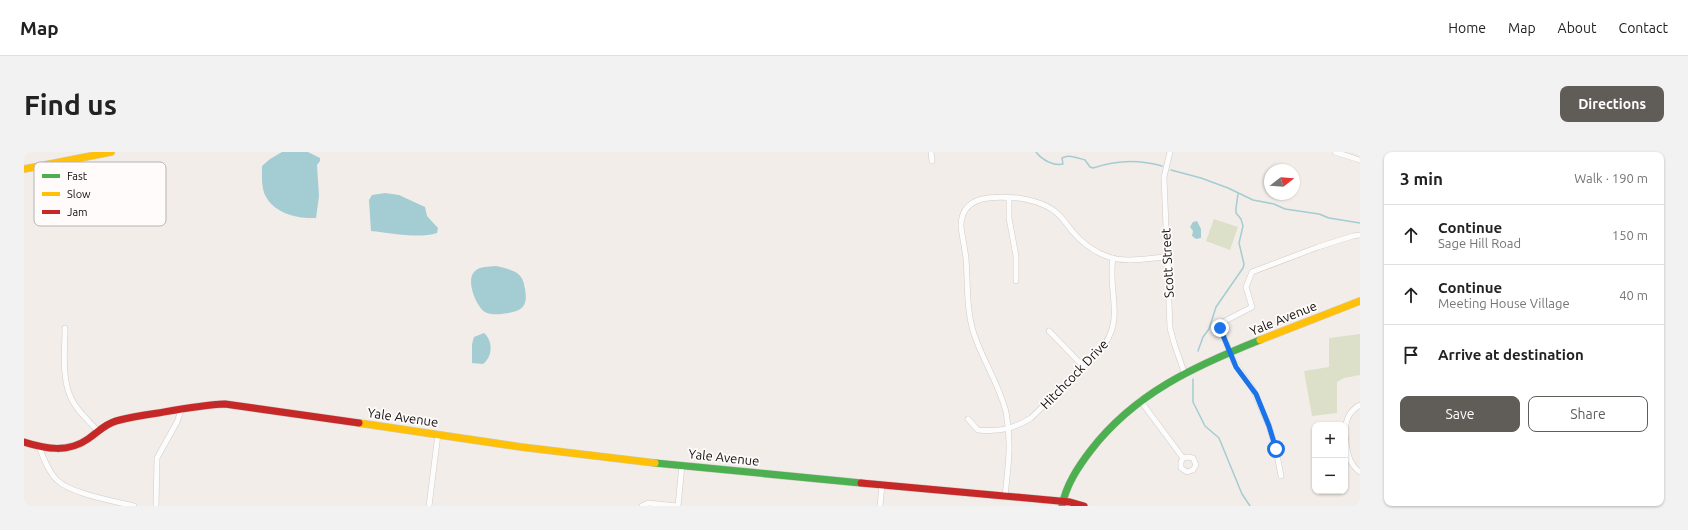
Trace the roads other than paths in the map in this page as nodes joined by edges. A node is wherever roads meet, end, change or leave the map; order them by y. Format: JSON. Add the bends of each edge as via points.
{"nodes":[{"id":1,"x":111,"y":152,"type":"edge"},
{"id":2,"x":931,"y":152,"type":"edge"},
{"id":3,"x":1170,"y":152,"type":"edge"},
{"id":4,"x":1335,"y":152,"type":"edge"},
{"id":5,"x":1360,"y":160,"type":"edge"},
{"id":6,"x":932,"y":161,"type":"dead end"},
{"id":7,"x":60,"y":162,"type":"edge"},
{"id":8,"x":34,"y":167,"type":"edge"},
{"id":9,"x":24,"y":169,"type":"edge"},
{"id":10,"x":1008,"y":198,"type":"junction"},
{"id":11,"x":1360,"y":235,"type":"edge"},
{"id":12,"x":1166,"y":257,"type":"junction"},
{"id":13,"x":1113,"y":258,"type":"junction"},
{"id":14,"x":1016,"y":280,"type":"dead end"},
{"id":15,"x":1360,"y":301,"type":"edge"},
{"id":16,"x":65,"y":328,"type":"dead end"},
{"id":17,"x":1049,"y":331,"type":"dead end"},
{"id":18,"x":1230,"y":353,"type":"junction"},
{"id":19,"x":1084,"y":367,"type":"junction"},
{"id":20,"x":1184,"y":372,"type":"junction"},
{"id":21,"x":1140,"y":400,"type":"junction"},
{"id":22,"x":1360,"y":405,"type":"edge"},
{"id":23,"x":182,"y":408,"type":"junction"},
{"id":24,"x":968,"y":419,"type":"dead end"},
{"id":25,"x":1347,"y":422,"type":"edge"},
{"id":26,"x":1009,"y":429,"type":"junction"},
{"id":27,"x":98,"y":431,"type":"junction"},
{"id":28,"x":438,"y":434,"type":"junction"},
{"id":29,"x":24,"y":442,"type":"edge"},
{"id":30,"x":39,"y":447,"type":"junction"},
{"id":31,"x":1348,"y":449,"type":"edge"},
{"id":32,"x":1183,"y":458,"type":"dead end"},
{"id":33,"x":682,"y":465,"type":"junction"},
{"id":34,"x":1360,"y":472,"type":"edge"},
{"id":35,"x":1281,"y":476,"type":"dead end"},
{"id":36,"x":882,"y":486,"type":"junction"},
{"id":37,"x":1006,"y":497,"type":"junction"},
{"id":38,"x":1062,"y":504,"type":"edge"},
{"id":39,"x":134,"y":506,"type":"edge"},
{"id":40,"x":156,"y":506,"type":"edge"},
{"id":41,"x":429,"y":506,"type":"edge"},
{"id":42,"x":642,"y":506,"type":"edge"},
{"id":43,"x":678,"y":506,"type":"edge"},
{"id":44,"x":880,"y":506,"type":"edge"},
{"id":45,"x":1084,"y":506,"type":"edge"}],
"edges":[{"from":1,"to":7,"type":"street"},
{"from":2,"to":6,"type":"street"},
{"from":3,"to":12,"type":"street","name":"Scott Street","via":[[1164,178]]},
{"from":4,"to":5,"type":"street"},
{"from":8,"to":9,"type":"street"},
{"from":10,"to":13,"type":"street","via":[[1038,202],[1059,214],[1085,245]]},
{"from":10,"to":14,"type":"street","via":[[1016,256]]},
{"from":10,"to":26,"type":"street","via":[[987,197],[974,202],[965,210],[961,224],[973,332],[1001,393]]},
{"from":11,"to":18,"type":"street","via":[[1318,247],[1252,272],[1246,287],[1252,307],[1221,323],[1220,328]]},
{"from":12,"to":13,"type":"street"},
{"from":12,"to":20,"type":"street","name":"Scott Street","via":[[1170,328]]},
{"from":13,"to":19,"type":"street","name":"Hitchcock Drive","via":[[1114,326],[1108,341]]},
{"from":15,"to":18,"type":"street","name":"Yale Avenue"},
{"from":16,"to":27,"type":"street","via":[[67,385],[71,399]]},
{"from":17,"to":19,"type":"street"},
{"from":18,"to":20,"type":"street","name":"Yale Avenue"},
{"from":18,"to":35,"type":"street","via":[[1236,367],[1259,400],[1273,437]]},
{"from":19,"to":26,"type":"street","name":"Hitchcock Drive","via":[[1031,418]]},
{"from":20,"to":21,"type":"street","name":"Yale Avenue"},
{"from":21,"to":32,"type":"street"},
{"from":21,"to":38,"type":"street","name":"Yale Avenue","via":[[1118,418],[1098,440],[1074,475]]},
{"from":22,"to":25,"type":"street","via":[[1348,417]]},
{"from":23,"to":27,"type":"street","name":"Yale Avenue","via":[[116,421]]},
{"from":23,"to":28,"type":"street","name":"Yale Avenue","via":[[236,404]]},
{"from":23,"to":40,"type":"street","via":[[157,458]]},
{"from":24,"to":26,"type":"street","name":"Hitchcock Drive","via":[[978,430]]},
{"from":26,"to":37,"type":"street","via":[[1010,462]]},
{"from":27,"to":30,"type":"street","name":"Yale Avenue","via":[[77,446],[62,449]]},
{"from":28,"to":33,"type":"street","name":"Yale Avenue","via":[[521,447]]},
{"from":28,"to":41,"type":"street"},
{"from":29,"to":30,"type":"street","name":"Yale Avenue"},
{"from":30,"to":39,"type":"street","via":[[49,469],[57,480],[69,489]]},
{"from":31,"to":34,"type":"street","via":[[1352,465]]},
{"from":33,"to":36,"type":"street","name":"Yale Avenue"},
{"from":33,"to":43,"type":"street"},
{"from":36,"to":37,"type":"street","name":"Yale Avenue"},
{"from":36,"to":44,"type":"street"},
{"from":37,"to":38,"type":"street","name":"Yale Avenue"},
{"from":38,"to":45,"type":"street"},
{"from":42,"to":43,"type":"street","via":[[648,503]]}]}
